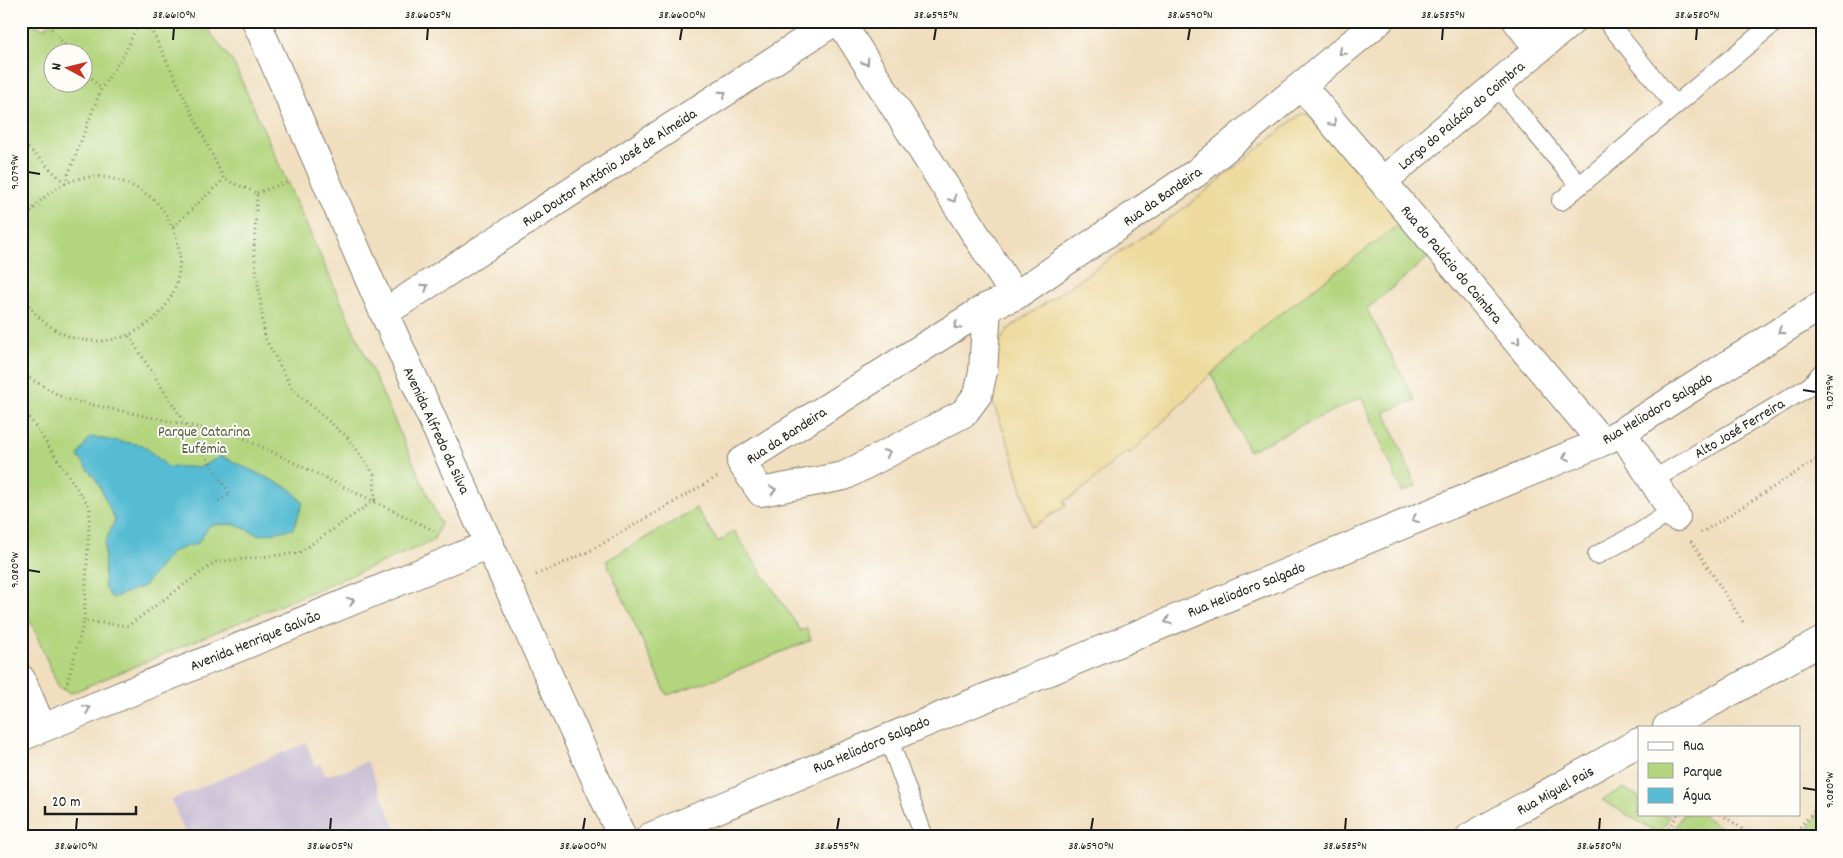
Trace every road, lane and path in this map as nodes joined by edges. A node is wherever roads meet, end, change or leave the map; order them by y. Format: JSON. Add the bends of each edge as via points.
{"nodes":[{"id":1,"x":139,"y":21,"type":"edge"},
{"id":2,"x":144,"y":21,"type":"edge"},
{"id":3,"x":256,"y":21,"type":"edge"},
{"id":4,"x":835,"y":21,"type":"edge"},
{"id":5,"x":840,"y":21,"type":"edge"},
{"id":6,"x":1379,"y":21,"type":"edge"},
{"id":7,"x":1517,"y":21,"type":"edge"},
{"id":8,"x":1572,"y":21,"type":"edge"},
{"id":9,"x":1607,"y":21,"type":"edge"},
{"id":10,"x":1772,"y":23,"type":"edge"},
{"id":11,"x":48,"y":25,"type":"dead end"},
{"id":12,"x":62,"y":42,"type":"edge"},
{"id":13,"x":1539,"y":49,"type":"junction"},
{"id":14,"x":92,"y":79,"type":"edge"},
{"id":15,"x":1496,"y":85,"type":"junction"},
{"id":16,"x":1302,"y":86,"type":"junction"},
{"id":17,"x":101,"y":89,"type":"junction"},
{"id":18,"x":1676,"y":105,"type":"junction"},
{"id":19,"x":21,"y":141,"type":"edge"},
{"id":20,"x":224,"y":179,"type":"junction"},
{"id":21,"x":1383,"y":181,"type":"junction"},
{"id":22,"x":287,"y":182,"type":"dead end"},
{"id":23,"x":65,"y":183,"type":"junction"},
{"id":24,"x":1579,"y":185,"type":"junction"},
{"id":25,"x":257,"y":193,"type":"junction"},
{"id":26,"x":1561,"y":201,"type":"dead end"},
{"id":27,"x":173,"y":227,"type":"junction"},
{"id":28,"x":21,"y":230,"type":"edge"},
{"id":29,"x":21,"y":292,"type":"edge"},
{"id":30,"x":1015,"y":296,"type":"junction"},
{"id":31,"x":1822,"y":305,"type":"edge"},
{"id":32,"x":987,"y":307,"type":"junction"},
{"id":33,"x":384,"y":313,"type":"junction"},
{"id":34,"x":130,"y":336,"type":"junction"},
{"id":35,"x":1822,"y":372,"type":"edge"},
{"id":36,"x":21,"y":373,"type":"edge"},
{"id":37,"x":21,"y":405,"type":"edge"},
{"id":38,"x":188,"y":425,"type":"junction"},
{"id":39,"x":1612,"y":437,"type":"junction"},
{"id":40,"x":1822,"y":456,"type":"edge"},
{"id":41,"x":741,"y":462,"type":"junction"},
{"id":42,"x":1653,"y":480,"type":"junction"},
{"id":43,"x":375,"y":500,"type":"junction"},
{"id":44,"x":216,"y":503,"type":"dead end"},
{"id":45,"x":1674,"y":514,"type":"joint"},
{"id":46,"x":437,"y":532,"type":"dead end"},
{"id":47,"x":490,"y":544,"type":"junction"},
{"id":48,"x":1597,"y":554,"type":"dead end"},
{"id":49,"x":510,"y":586,"type":"junction"},
{"id":50,"x":84,"y":621,"type":"junction"},
{"id":51,"x":1745,"y":625,"type":"dead end"},
{"id":52,"x":1822,"y":641,"type":"edge"},
{"id":53,"x":21,"y":679,"type":"edge"},
{"id":54,"x":66,"y":690,"type":"dead end"},
{"id":55,"x":1669,"y":726,"type":"edge"},
{"id":56,"x":32,"y":732,"type":"edge"},
{"id":57,"x":888,"y":736,"type":"junction"},
{"id":58,"x":1637,"y":750,"type":"edge"},
{"id":59,"x":1822,"y":802,"type":"edge"},
{"id":60,"x":1677,"y":816,"type":"edge"},
{"id":61,"x":1724,"y":816,"type":"edge"},
{"id":62,"x":622,"y":837,"type":"edge"},
{"id":63,"x":650,"y":837,"type":"edge"},
{"id":64,"x":924,"y":837,"type":"edge"},
{"id":65,"x":1470,"y":837,"type":"edge"},
{"id":66,"x":1664,"y":837,"type":"edge"},
{"id":67,"x":1754,"y":837,"type":"edge"},
{"id":68,"x":1773,"y":837,"type":"edge"}],
"edges":[{"from":1,"to":17,"type":"path","via":[[125,53]]},
{"from":2,"to":20,"type":"path","via":[[155,37]]},
{"from":3,"to":33,"type":"street","name":"Avenida Alfredo da Silva"},
{"from":33,"to":4,"type":"street","name":"Rua Doutor António José de Almeida","one_way":true},
{"from":5,"to":30,"type":"street","one_way":true},
{"from":6,"to":16,"type":"street","one_way":true},
{"from":7,"to":13,"type":"street"},
{"from":8,"to":13,"type":"street","name":"Largo do Palácio do Coimbra"},
{"from":9,"to":18,"type":"lane"},
{"from":10,"to":18,"type":"lane"},
{"from":11,"to":12,"type":"path"},
{"from":13,"to":15,"type":"street","name":"Largo do Palácio do Coimbra"},
{"from":14,"to":17,"type":"path"},
{"from":15,"to":21,"type":"street","name":"Largo do Palácio do Coimbra"},
{"from":15,"to":24,"type":"lane"},
{"from":16,"to":21,"type":"street","name":"Rua do Palácio do Coimbra","one_way":true},
{"from":16,"to":30,"type":"street","name":"Rua da Bandeira","via":[[1196,173]]},
{"from":17,"to":23,"type":"path"},
{"from":18,"to":24,"type":"lane"},
{"from":19,"to":23,"type":"path"},
{"from":20,"to":25,"type":"path"},
{"from":20,"to":27,"type":"path"},
{"from":21,"to":39,"type":"street","name":"Rua do Palácio do Coimbra","one_way":true},
{"from":22,"to":25,"type":"path"},
{"from":23,"to":27,"type":"path","via":[[90,177],[116,179],[140,188],[160,205]]},
{"from":23,"to":28,"type":"path","via":[[43,197]]},
{"from":24,"to":26,"type":"lane"},
{"from":25,"to":43,"type":"path","via":[[254,252],[265,338],[293,390],[347,437],[374,474]]},
{"from":27,"to":34,"type":"path","via":[[179,252],[178,278],[168,302],[151,322]]},
{"from":29,"to":34,"type":"path","via":[[35,314],[48,325],[79,340],[104,342]]},
{"from":30,"to":32,"type":"street","name":"Rua da Bandeira"},
{"from":31,"to":39,"type":"street","name":"Rua Heliodoro Salgado","one_way":true},
{"from":32,"to":41,"type":"street","name":"Rua da Bandeira","one_way":true},
{"from":41,"to":32,"type":"street","name":"Rua da Bandeira","one_way":true,"via":[[761,492],[844,476],[964,414],[978,394],[983,372]]},
{"from":33,"to":47,"type":"street","name":"Avenida Alfredo da Silva"},
{"from":34,"to":38,"type":"path"},
{"from":35,"to":42,"type":"lane","name":"Alto José Ferreira","via":[[1810,386]]},
{"from":36,"to":38,"type":"path","via":[[65,399]]},
{"from":37,"to":50,"type":"path","via":[[90,508]]},
{"from":38,"to":43,"type":"path","via":[[239,436]]},
{"from":38,"to":44,"type":"path","via":[[230,494]]},
{"from":39,"to":42,"type":"street","name":"Rua do Palácio do Coimbra"},
{"from":39,"to":57,"type":"street","name":"Rua Heliodoro Salgado","one_way":true},
{"from":40,"to":51,"type":"path","via":[[1690,540]]},
{"from":41,"to":49,"type":"path","via":[[588,552]]},
{"from":42,"to":45,"type":"street","name":"Rua do Palácio do Coimbra"},
{"from":43,"to":46,"type":"path"},
{"from":43,"to":50,"type":"path","via":[[299,553],[215,562],[128,626]]},
{"from":45,"to":48,"type":"lane"},
{"from":47,"to":49,"type":"street","name":"Avenida Alfredo da Silva"},
{"from":56,"to":47,"type":"street","name":"Avenida Henrique Galvão","one_way":true},
{"from":49,"to":62,"type":"street","name":"Avenida Alfredo da Silva"},
{"from":50,"to":54,"type":"path"},
{"from":52,"to":55,"type":"street"},
{"from":53,"to":56,"type":"street"},
{"from":57,"to":63,"type":"street","name":"Rua Heliodoro Salgado"},
{"from":57,"to":64,"type":"lane"},
{"from":58,"to":65,"type":"street","name":"Rua Miguel Pais"},
{"from":59,"to":68,"type":"path","via":[[1796,831],[1784,831]]},
{"from":60,"to":66,"type":"path"},
{"from":61,"to":67,"type":"path"}]}
